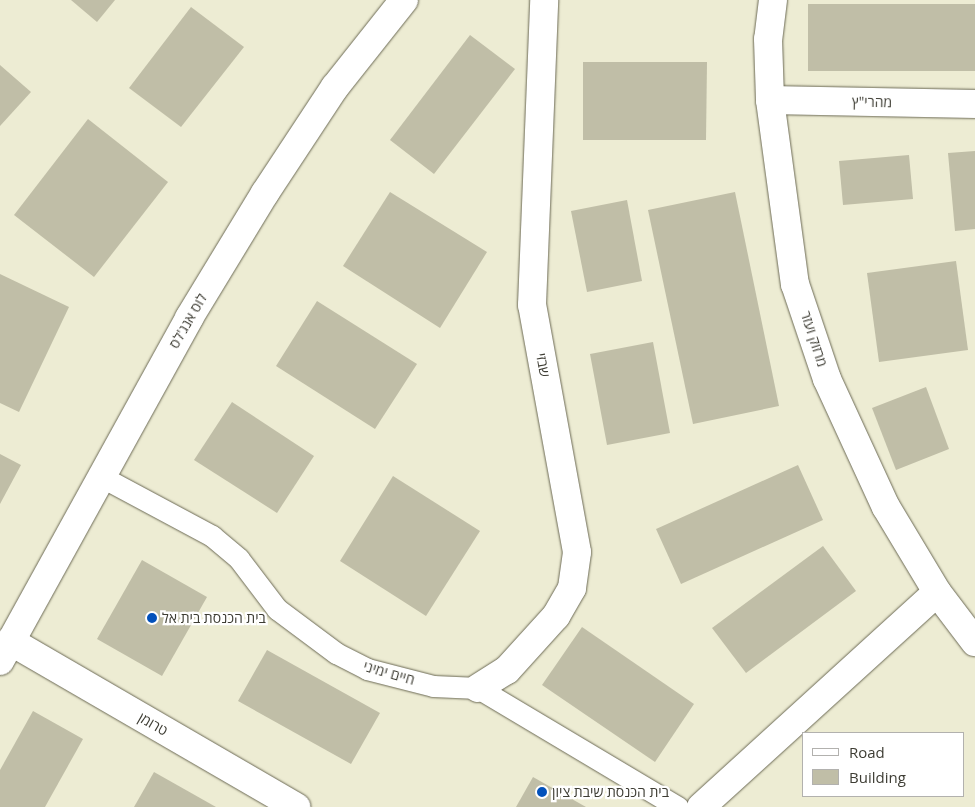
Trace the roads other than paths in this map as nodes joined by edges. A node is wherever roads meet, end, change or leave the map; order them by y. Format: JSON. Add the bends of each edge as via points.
{"nodes":[{"id":1,"x":404,"y":0,"type":"edge"},
{"id":2,"x":544,"y":0,"type":"edge"},
{"id":3,"x":773,"y":0,"type":"edge"},
{"id":4,"x":770,"y":100,"type":"junction"},
{"id":5,"x":975,"y":104,"type":"edge"},
{"id":6,"x":102,"y":477,"type":"junction"},
{"id":7,"x":937,"y":592,"type":"junction"},
{"id":8,"x":975,"y":642,"type":"edge"},
{"id":9,"x":5,"y":651,"type":"edge"},
{"id":10,"x":478,"y":688,"type":"junction"},
{"id":11,"x":296,"y":807,"type":"edge"},
{"id":12,"x":678,"y":807,"type":"edge"},
{"id":13,"x":701,"y":807,"type":"edge"}],
"edges":[{"from":1,"to":6,"type":"street","name":"לוס אנג'לס","via":[[335,87],[265,193],[189,318]]},
{"from":2,"to":10,"type":"street","name":"שבזי","via":[[532,305],[577,552],[572,588],[556,616],[507,670]]},
{"from":3,"to":4,"type":"street","name":"מרזוק ועזר","via":[[768,39]]},
{"from":4,"to":5,"type":"street","name":"מהרי\"ץ"},
{"from":4,"to":7,"type":"street","name":"מרזוק ועזר","via":[[795,284],[827,379],[886,508]]},
{"from":6,"to":9,"type":"street","name":"לוס אנג'לס"},
{"from":6,"to":10,"type":"lane","name":"חיים ימיני","via":[[212,536],[239,559],[277,609],[336,654],[367,669],[433,686]]},
{"from":7,"to":8,"type":"street","name":"מרזוק ועזר"},
{"from":7,"to":13,"type":"street"},
{"from":9,"to":11,"type":"street","name":"טרומן"},
{"from":10,"to":12,"type":"lane","name":"חיים ימיני"}]}
